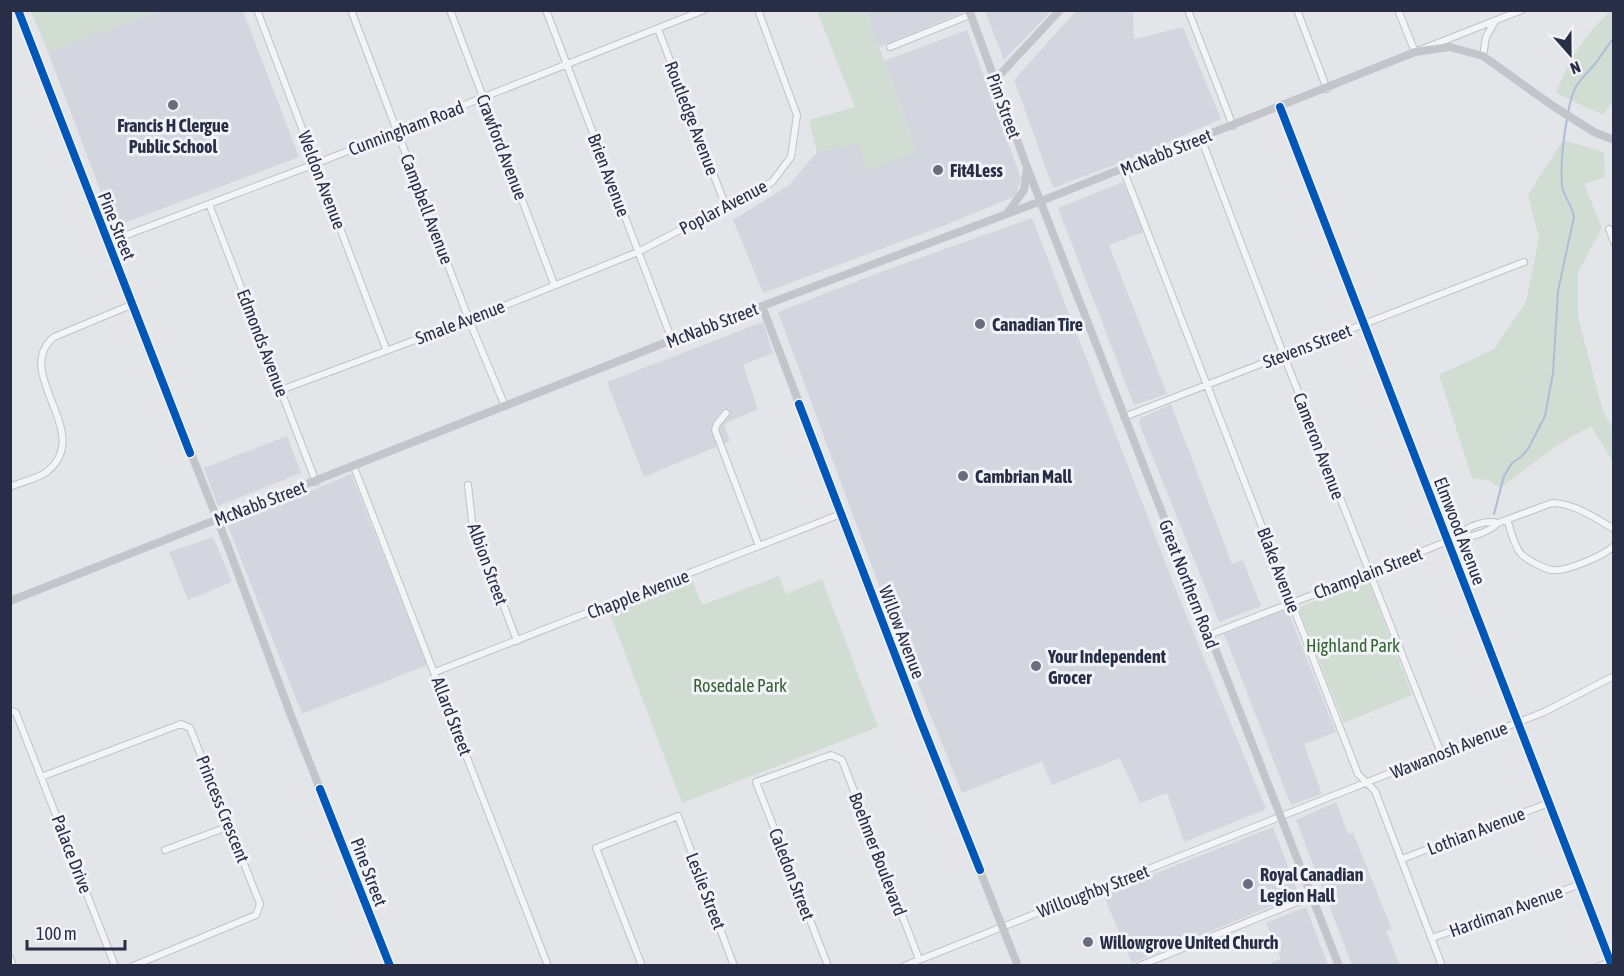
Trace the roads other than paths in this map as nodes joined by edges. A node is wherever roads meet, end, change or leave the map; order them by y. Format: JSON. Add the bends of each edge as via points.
{"nodes":[{"id":1,"x":18,"y":10,"type":"edge"},
{"id":2,"x":257,"y":10,"type":"edge"},
{"id":3,"x":351,"y":10,"type":"edge"},
{"id":4,"x":450,"y":10,"type":"edge"},
{"id":5,"x":546,"y":10,"type":"edge"},
{"id":6,"x":704,"y":10,"type":"edge"},
{"id":7,"x":758,"y":10,"type":"edge"},
{"id":8,"x":1060,"y":10,"type":"edge"},
{"id":9,"x":1188,"y":10,"type":"edge"},
{"id":10,"x":1297,"y":10,"type":"edge"},
{"id":11,"x":1398,"y":10,"type":"edge"},
{"id":12,"x":1522,"y":10,"type":"edge"},
{"id":13,"x":970,"y":13,"type":"edge"},
{"id":14,"x":1504,"y":13,"type":"edge"},
{"id":15,"x":1495,"y":20,"type":"junction"},
{"id":16,"x":658,"y":29,"type":"junction"},
{"id":17,"x":890,"y":48,"type":"dead end"},
{"id":18,"x":1415,"y":52,"type":"junction"},
{"id":19,"x":1483,"y":56,"type":"junction"},
{"id":20,"x":566,"y":64,"type":"junction"},
{"id":21,"x":995,"y":80,"type":"junction"},
{"id":22,"x":1327,"y":89,"type":"junction"},
{"id":23,"x":483,"y":98,"type":"junction"},
{"id":24,"x":1280,"y":107,"type":"junction"},
{"id":25,"x":1233,"y":126,"type":"junction"},
{"id":26,"x":398,"y":131,"type":"junction"},
{"id":27,"x":1201,"y":138,"type":"junction"},
{"id":28,"x":1614,"y":140,"type":"edge"},
{"id":29,"x":315,"y":164,"type":"junction"},
{"id":30,"x":1027,"y":167,"type":"junction"},
{"id":31,"x":1123,"y":169,"type":"junction"},
{"id":32,"x":1041,"y":201,"type":"junction"},
{"id":33,"x":209,"y":204,"type":"junction"},
{"id":34,"x":726,"y":207,"type":"junction"},
{"id":35,"x":1006,"y":214,"type":"junction"},
{"id":36,"x":1609,"y":229,"type":"dead end"},
{"id":37,"x":108,"y":242,"type":"junction"},
{"id":38,"x":1614,"y":242,"type":"edge"},
{"id":39,"x":638,"y":252,"type":"junction"},
{"id":40,"x":1524,"y":262,"type":"dead end"},
{"id":41,"x":554,"y":284,"type":"junction"},
{"id":42,"x":132,"y":305,"type":"junction"},
{"id":43,"x":762,"y":306,"type":"junction"},
{"id":44,"x":469,"y":320,"type":"junction"},
{"id":45,"x":1364,"y":324,"type":"junction"},
{"id":46,"x":672,"y":340,"type":"junction"},
{"id":47,"x":386,"y":349,"type":"junction"},
{"id":48,"x":1284,"y":356,"type":"junction"},
{"id":49,"x":1206,"y":386,"type":"junction"},
{"id":50,"x":281,"y":390,"type":"junction"},
{"id":51,"x":505,"y":406,"type":"junction"},
{"id":52,"x":726,"y":413,"type":"dead end"},
{"id":53,"x":1124,"y":417,"type":"junction"},
{"id":54,"x":354,"y":467,"type":"junction"},
{"id":55,"x":316,"y":482,"type":"junction"},
{"id":56,"x":468,"y":485,"type":"dead end"},
{"id":57,"x":10,"y":487,"type":"edge"},
{"id":58,"x":841,"y":514,"type":"junction"},
{"id":59,"x":217,"y":519,"type":"junction"},
{"id":60,"x":1507,"y":520,"type":"junction"},
{"id":61,"x":1614,"y":529,"type":"edge"},
{"id":62,"x":1448,"y":541,"type":"junction"},
{"id":63,"x":759,"y":546,"type":"junction"},
{"id":64,"x":1614,"y":546,"type":"edge"},
{"id":65,"x":1369,"y":573,"type":"junction"},
{"id":66,"x":10,"y":601,"type":"edge"},
{"id":67,"x":1292,"y":602,"type":"junction"},
{"id":68,"x":1209,"y":634,"type":"junction"},
{"id":69,"x":517,"y":641,"type":"junction"},
{"id":70,"x":435,"y":672,"type":"junction"},
{"id":71,"x":1614,"y":676,"type":"edge"},
{"id":72,"x":10,"y":710,"type":"edge"},
{"id":73,"x":1518,"y":722,"type":"junction"},
{"id":74,"x":1441,"y":753,"type":"junction"},
{"id":75,"x":41,"y":777,"type":"junction"},
{"id":76,"x":756,"y":782,"type":"joint"},
{"id":77,"x":1367,"y":783,"type":"junction"},
{"id":78,"x":1550,"y":803,"type":"junction"},
{"id":79,"x":1282,"y":817,"type":"junction"},
{"id":80,"x":230,"y":826,"type":"junction"},
{"id":81,"x":165,"y":850,"type":"dead end"},
{"id":82,"x":1402,"y":860,"type":"junction"},
{"id":83,"x":1581,"y":884,"type":"junction"},
{"id":84,"x":1312,"y":896,"type":"junction"},
{"id":85,"x":1002,"y":926,"type":"junction"},
{"id":86,"x":1432,"y":938,"type":"junction"},
{"id":87,"x":10,"y":958,"type":"edge"},
{"id":88,"x":919,"y":959,"type":"junction"},
{"id":89,"x":1611,"y":964,"type":"edge"},
{"id":90,"x":13,"y":966,"type":"edge"},
{"id":91,"x":115,"y":966,"type":"edge"},
{"id":92,"x":133,"y":966,"type":"edge"},
{"id":93,"x":390,"y":966,"type":"edge"},
{"id":94,"x":548,"y":966,"type":"edge"},
{"id":95,"x":642,"y":966,"type":"edge"},
{"id":96,"x":734,"y":966,"type":"edge"},
{"id":97,"x":828,"y":966,"type":"edge"},
{"id":98,"x":904,"y":966,"type":"edge"},
{"id":99,"x":1018,"y":966,"type":"edge"},
{"id":100,"x":1139,"y":966,"type":"edge"},
{"id":101,"x":1340,"y":966,"type":"edge"},
{"id":102,"x":1442,"y":966,"type":"edge"},
{"id":103,"x":1599,"y":966,"type":"edge"}],
"edges":[{"from":1,"to":37,"type":"main road","name":"Pine Street"},
{"from":2,"to":29,"type":"street","name":"Weldon Avenue"},
{"from":3,"to":26,"type":"street","name":"Campbell Avenue"},
{"from":4,"to":23,"type":"street","name":"Crawford Avenue"},
{"from":5,"to":20,"type":"street","name":"Brien Avenue"},
{"from":6,"to":16,"type":"street","name":"Cunningham Road"},
{"from":7,"to":34,"type":"street","name":"Poplar Avenue","via":[[797,115],[791,157],[772,182]]},
{"from":8,"to":21,"type":"main road"},
{"from":9,"to":25,"type":"street"},
{"from":10,"to":22,"type":"street"},
{"from":11,"to":18,"type":"street"},
{"from":12,"to":14,"type":"street","name":"McNabb Street"},
{"from":13,"to":17,"type":"street"},
{"from":13,"to":21,"type":"main road","name":"Pim Street"},
{"from":14,"to":15,"type":"street","name":"McNabb Street"},
{"from":15,"to":18,"type":"street","name":"McNabb Street"},
{"from":15,"to":19,"type":"street","via":[[1486,37]]},
{"from":16,"to":20,"type":"street","name":"Cunningham Road"},
{"from":16,"to":34,"type":"street","name":"Routledge Avenue"},
{"from":18,"to":19,"type":"main road","name":"McNabb Street","via":[[1450,47]]},
{"from":18,"to":22,"type":"main road","name":"McNabb Street"},
{"from":19,"to":28,"type":"main road","name":"McNabb Street","via":[[1586,127]]},
{"from":20,"to":23,"type":"street","name":"Cunningham Road"},
{"from":20,"to":39,"type":"street","name":"Brien Avenue"},
{"from":21,"to":30,"type":"main road","name":"Pim Street"},
{"from":22,"to":24,"type":"main road","name":"McNabb Street"},
{"from":23,"to":26,"type":"street","name":"Cunningham Road"},
{"from":23,"to":41,"type":"street","name":"Crawford Avenue"},
{"from":24,"to":25,"type":"main road","name":"McNabb Street"},
{"from":24,"to":45,"type":"street","name":"Elmwood Avenue"},
{"from":25,"to":27,"type":"main road","name":"McNabb Street"},
{"from":26,"to":29,"type":"street","name":"Cunningham Road"},
{"from":26,"to":44,"type":"street","name":"Campbell Avenue"},
{"from":27,"to":31,"type":"main road","name":"McNabb Street"},
{"from":27,"to":48,"type":"street","name":"Cameron Avenue"},
{"from":29,"to":33,"type":"street","name":"Cunningham Road"},
{"from":29,"to":47,"type":"street","name":"Weldon Avenue"},
{"from":30,"to":32,"type":"main road","name":"Pim Street"},
{"from":30,"to":35,"type":"main road","via":[[1024,190]]},
{"from":31,"to":32,"type":"main road","name":"McNabb Street"},
{"from":31,"to":49,"type":"street","name":"Blake Avenue"},
{"from":32,"to":35,"type":"main road","name":"McNabb Street"},
{"from":32,"to":53,"type":"main road","name":"Great Northern Road"},
{"from":33,"to":37,"type":"street","name":"Cunningham Road"},
{"from":33,"to":50,"type":"street","name":"Edmonds Avenue"},
{"from":34,"to":39,"type":"street","name":"Poplar Avenue"},
{"from":35,"to":43,"type":"main road","name":"McNabb Street"},
{"from":36,"to":38,"type":"street"},
{"from":37,"to":42,"type":"main road","name":"Pine Street"},
{"from":39,"to":41,"type":"street","name":"Smale Avenue"},
{"from":39,"to":46,"type":"street","name":"Brien Avenue"},
{"from":40,"to":45,"type":"street","name":"Stevens Street"},
{"from":41,"to":44,"type":"street","name":"Smale Avenue"},
{"from":42,"to":57,"type":"street","via":[[46,343],[41,363],[44,381],[64,441],[59,456],[44,474]]},
{"from":42,"to":59,"type":"main road","name":"Pine Street"},
{"from":43,"to":46,"type":"main road","name":"McNabb Street"},
{"from":43,"to":58,"type":"main road","name":"Willow Avenue"},
{"from":44,"to":47,"type":"street","name":"Smale Avenue"},
{"from":44,"to":51,"type":"street","name":"Campbell Avenue"},
{"from":45,"to":48,"type":"street","name":"Stevens Street"},
{"from":45,"to":62,"type":"street","name":"Elmwood Avenue"},
{"from":46,"to":51,"type":"main road","name":"McNabb Street"},
{"from":47,"to":50,"type":"street","name":"Smale Avenue"},
{"from":48,"to":49,"type":"street","name":"Stevens Street"},
{"from":48,"to":65,"type":"street","name":"Cameron Avenue"},
{"from":49,"to":53,"type":"street","name":"Stevens Street"},
{"from":49,"to":67,"type":"street","name":"Blake Avenue"},
{"from":50,"to":55,"type":"street","name":"Edmonds Avenue"},
{"from":51,"to":54,"type":"main road","name":"McNabb Street"},
{"from":52,"to":63,"type":"street","via":[[715,430]]},
{"from":53,"to":68,"type":"main road","name":"Great Northern Road"},
{"from":54,"to":55,"type":"main road","name":"McNabb Street"},
{"from":54,"to":70,"type":"street","name":"Allard Street"},
{"from":55,"to":59,"type":"main road","name":"McNabb Street"},
{"from":56,"to":69,"type":"street","name":"Albion Street","via":[[472,521]]},
{"from":58,"to":63,"type":"street","name":"Chapple Avenue"},
{"from":58,"to":85,"type":"main road","name":"Willow Avenue"},
{"from":59,"to":66,"type":"main road","name":"McNabb Street"},
{"from":59,"to":93,"type":"main road","name":"Pine Street"},
{"from":60,"to":61,"type":"street","name":"Champlain Street","via":[[1560,503]]},
{"from":60,"to":62,"type":"street","name":"Champlain Street"},
{"from":60,"to":64,"type":"street","via":[[1523,556],[1550,570],[1563,570]]},
{"from":62,"to":65,"type":"street","name":"Champlain Street"},
{"from":62,"to":73,"type":"street","name":"Elmwood Avenue"},
{"from":63,"to":69,"type":"street","name":"Chapple Avenue"},
{"from":65,"to":67,"type":"street","name":"Champlain Street"},
{"from":65,"to":74,"type":"street","name":"Cameron Avenue"},
{"from":67,"to":68,"type":"street","name":"Champlain Street"},
{"from":67,"to":77,"type":"street","name":"Blake Avenue","via":[[1358,774]]},
{"from":68,"to":79,"type":"main road","name":"Great Northern Road"},
{"from":69,"to":70,"type":"street","name":"Chapple Avenue"},
{"from":70,"to":94,"type":"street","name":"Allard Street"},
{"from":71,"to":73,"type":"street","name":"Wawanosh Avenue"},
{"from":72,"to":75,"type":"street","name":"Palace Drive","via":[[16,714]]},
{"from":73,"to":74,"type":"street","name":"Wawanosh Avenue"},
{"from":73,"to":78,"type":"street","name":"Elmwood Avenue"},
{"from":74,"to":77,"type":"street","name":"Wawanosh Avenue"},
{"from":75,"to":80,"type":"street","name":"Princess Crescent","via":[[181,724],[190,728]]},
{"from":75,"to":91,"type":"street","name":"Palace Drive"},
{"from":76,"to":88,"type":"street","name":"Boehmer Boulevard","via":[[831,755],[842,760]]},
{"from":76,"to":97,"type":"street","name":"Caledon Street"},
{"from":77,"to":79,"type":"street","name":"Wawanosh Avenue"},
{"from":77,"to":82,"type":"street","name":"Blake Avenue","via":[[1375,791]]},
{"from":78,"to":82,"type":"street","name":"Lothian Avenue"},
{"from":78,"to":83,"type":"street","name":"Elmwood Avenue"},
{"from":79,"to":84,"type":"main road","name":"Great Northern Road"},
{"from":79,"to":85,"type":"street","name":"Willoughby Street"},
{"from":80,"to":81,"type":"street"},
{"from":80,"to":92,"type":"street","name":"Princess Crescent","via":[[260,904],[256,915]]},
{"from":82,"to":86,"type":"street","name":"Blake Avenue"},
{"from":83,"to":86,"type":"street","name":"Hardiman Avenue"},
{"from":83,"to":89,"type":"street","name":"Elmwood Avenue"},
{"from":84,"to":100,"type":"street"},
{"from":84,"to":101,"type":"main road","name":"Great Northern Road"},
{"from":85,"to":88,"type":"street","name":"Willoughby Street"},
{"from":85,"to":99,"type":"main road","name":"Willow Avenue"},
{"from":86,"to":102,"type":"street","name":"Blake Avenue"},
{"from":87,"to":90,"type":"street"},
{"from":88,"to":98,"type":"street","name":"Willoughby Street"},
{"from":89,"to":103,"type":"street"},
{"from":95,"to":96,"type":"street","name":"Leslie Street","via":[[596,848],[678,816]]}]}
